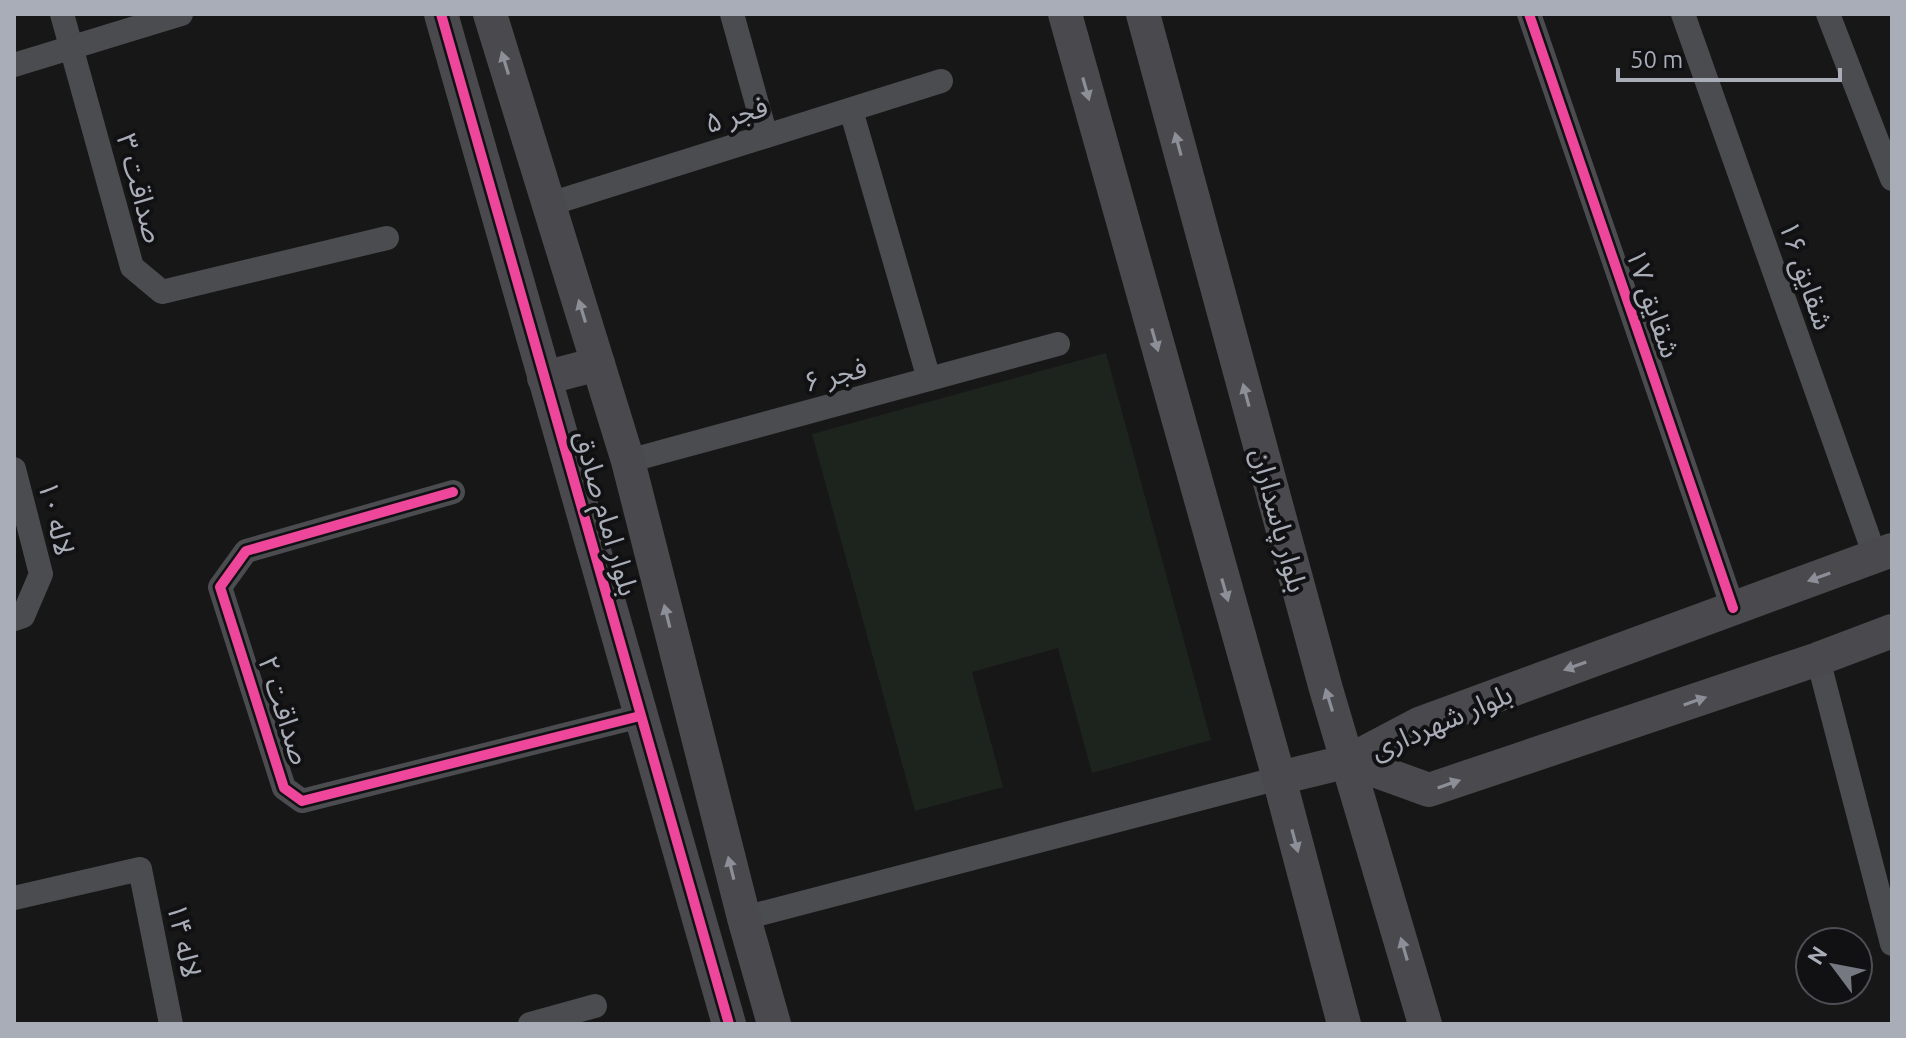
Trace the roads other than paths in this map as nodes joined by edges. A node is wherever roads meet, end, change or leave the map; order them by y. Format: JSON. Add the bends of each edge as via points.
{"nodes":[{"id":1,"x":62,"y":14,"type":"edge"},
{"id":2,"x":181,"y":14,"type":"edge"},
{"id":3,"x":441,"y":14,"type":"edge"},
{"id":4,"x":490,"y":14,"type":"edge"},
{"id":5,"x":732,"y":14,"type":"edge"},
{"id":6,"x":1065,"y":14,"type":"edge"},
{"id":7,"x":1143,"y":14,"type":"edge"},
{"id":8,"x":1529,"y":14,"type":"edge"},
{"id":9,"x":1683,"y":14,"type":"edge"},
{"id":10,"x":1828,"y":14,"type":"edge"},
{"id":11,"x":73,"y":49,"type":"junction"},
{"id":12,"x":14,"y":65,"type":"edge"},
{"id":13,"x":941,"y":81,"type":"dead end"},
{"id":14,"x":851,"y":110,"type":"junction"},
{"id":15,"x":766,"y":136,"type":"junction"},
{"id":16,"x":1892,"y":179,"type":"edge"},
{"id":17,"x":550,"y":204,"type":"junction"},
{"id":18,"x":387,"y":238,"type":"dead end"},
{"id":19,"x":1058,"y":344,"type":"dead end"},
{"id":20,"x":598,"y":364,"type":"junction"},
{"id":21,"x":544,"y":378,"type":"junction"},
{"id":22,"x":929,"y":379,"type":"junction"},
{"id":23,"x":628,"y":461,"type":"junction"},
{"id":24,"x":14,"y":469,"type":"edge"},
{"id":25,"x":453,"y":492,"type":"dead end"},
{"id":26,"x":1883,"y":553,"type":"edge"},
{"id":27,"x":1733,"y":608,"type":"junction"},
{"id":28,"x":14,"y":619,"type":"edge"},
{"id":29,"x":1892,"y":631,"type":"edge"},
{"id":30,"x":1818,"y":659,"type":"junction"},
{"id":31,"x":640,"y":716,"type":"junction"},
{"id":32,"x":1349,"y":761,"type":"junction"},
{"id":33,"x":1279,"y":778,"type":"junction"},
{"id":34,"x":14,"y":898,"type":"edge"},
{"id":35,"x":744,"y":918,"type":"junction"},
{"id":36,"x":703,"y":930,"type":"junction"},
{"id":37,"x":1892,"y":944,"type":"edge"},
{"id":38,"x":595,"y":1006,"type":"dead end"},
{"id":39,"x":171,"y":1024,"type":"edge"},
{"id":40,"x":530,"y":1024,"type":"edge"},
{"id":41,"x":729,"y":1024,"type":"edge"},
{"id":42,"x":774,"y":1024,"type":"edge"},
{"id":43,"x":1344,"y":1024,"type":"edge"},
{"id":44,"x":1425,"y":1024,"type":"edge"}],
"edges":[{"from":1,"to":11,"type":"street"},
{"from":2,"to":11,"type":"street"},
{"from":3,"to":21,"type":"main road","name":"بلوار امام صادق"},
{"from":17,"to":4,"type":"main road","name":"بلوار امام صادق","one_way":true},
{"from":5,"to":15,"type":"street"},
{"from":6,"to":33,"type":"main road","one_way":true},
{"from":32,"to":7,"type":"main road","name":"بلوار پاسداران","one_way":true},
{"from":8,"to":27,"type":"street","name":"شقایق ۱۷"},
{"from":9,"to":26,"type":"street","name":"شقایق ۱۶"},
{"from":10,"to":16,"type":"street"},
{"from":11,"to":12,"type":"street"},
{"from":11,"to":18,"type":"street","name":"صداقت ۳","via":[[132,267],[162,292]]},
{"from":13,"to":14,"type":"street","name":"فجر ۵"},
{"from":14,"to":15,"type":"street","name":"فجر ۵"},
{"from":14,"to":22,"type":"street"},
{"from":15,"to":17,"type":"street","name":"فجر ۵"},
{"from":20,"to":17,"type":"main road","name":"بلوار امام صادق","one_way":true},
{"from":19,"to":22,"type":"street","name":"فجر ۶"},
{"from":20,"to":21,"type":"main road"},
{"from":20,"to":23,"type":"main road","name":"بلوار امام صادق"},
{"from":21,"to":31,"type":"main road","name":"بلوار امام صادق"},
{"from":22,"to":23,"type":"street","name":"فجر ۶"},
{"from":35,"to":23,"type":"main road","name":"بلوار امام صادق","one_way":true},
{"from":24,"to":28,"type":"street","name":"لاله ۱۰","via":[[41,574],[23,616]]},
{"from":25,"to":31,"type":"street","name":"صداقت ۲","via":[[246,551],[220,587],[284,788],[302,801]]},
{"from":26,"to":27,"type":"main road","name":"بلوار شهرداری","one_way":true},
{"from":27,"to":32,"type":"main road","name":"بلوار شهرداری","one_way":true,"via":[[1419,724]]},
{"from":29,"to":30,"type":"main road","name":"بلوار شهرداری"},
{"from":32,"to":30,"type":"main road","name":"بلوار شهرداری","one_way":true,"via":[[1429,790]]},
{"from":30,"to":37,"type":"street"},
{"from":31,"to":36,"type":"main road","name":"بلوار امام صادق"},
{"from":32,"to":33,"type":"main road"},
{"from":44,"to":32,"type":"main road","name":"بلوار پاسداران","one_way":true},
{"from":33,"to":35,"type":"street"},
{"from":33,"to":43,"type":"main road","one_way":true},
{"from":34,"to":39,"type":"street","name":"لاله ۱۴","via":[[140,869]]},
{"from":35,"to":36,"type":"main road"},
{"from":35,"to":42,"type":"main road","name":"بلوار امام صادق"},
{"from":36,"to":41,"type":"main road","name":"بلوار امام صادق"},
{"from":38,"to":40,"type":"street"}]}
